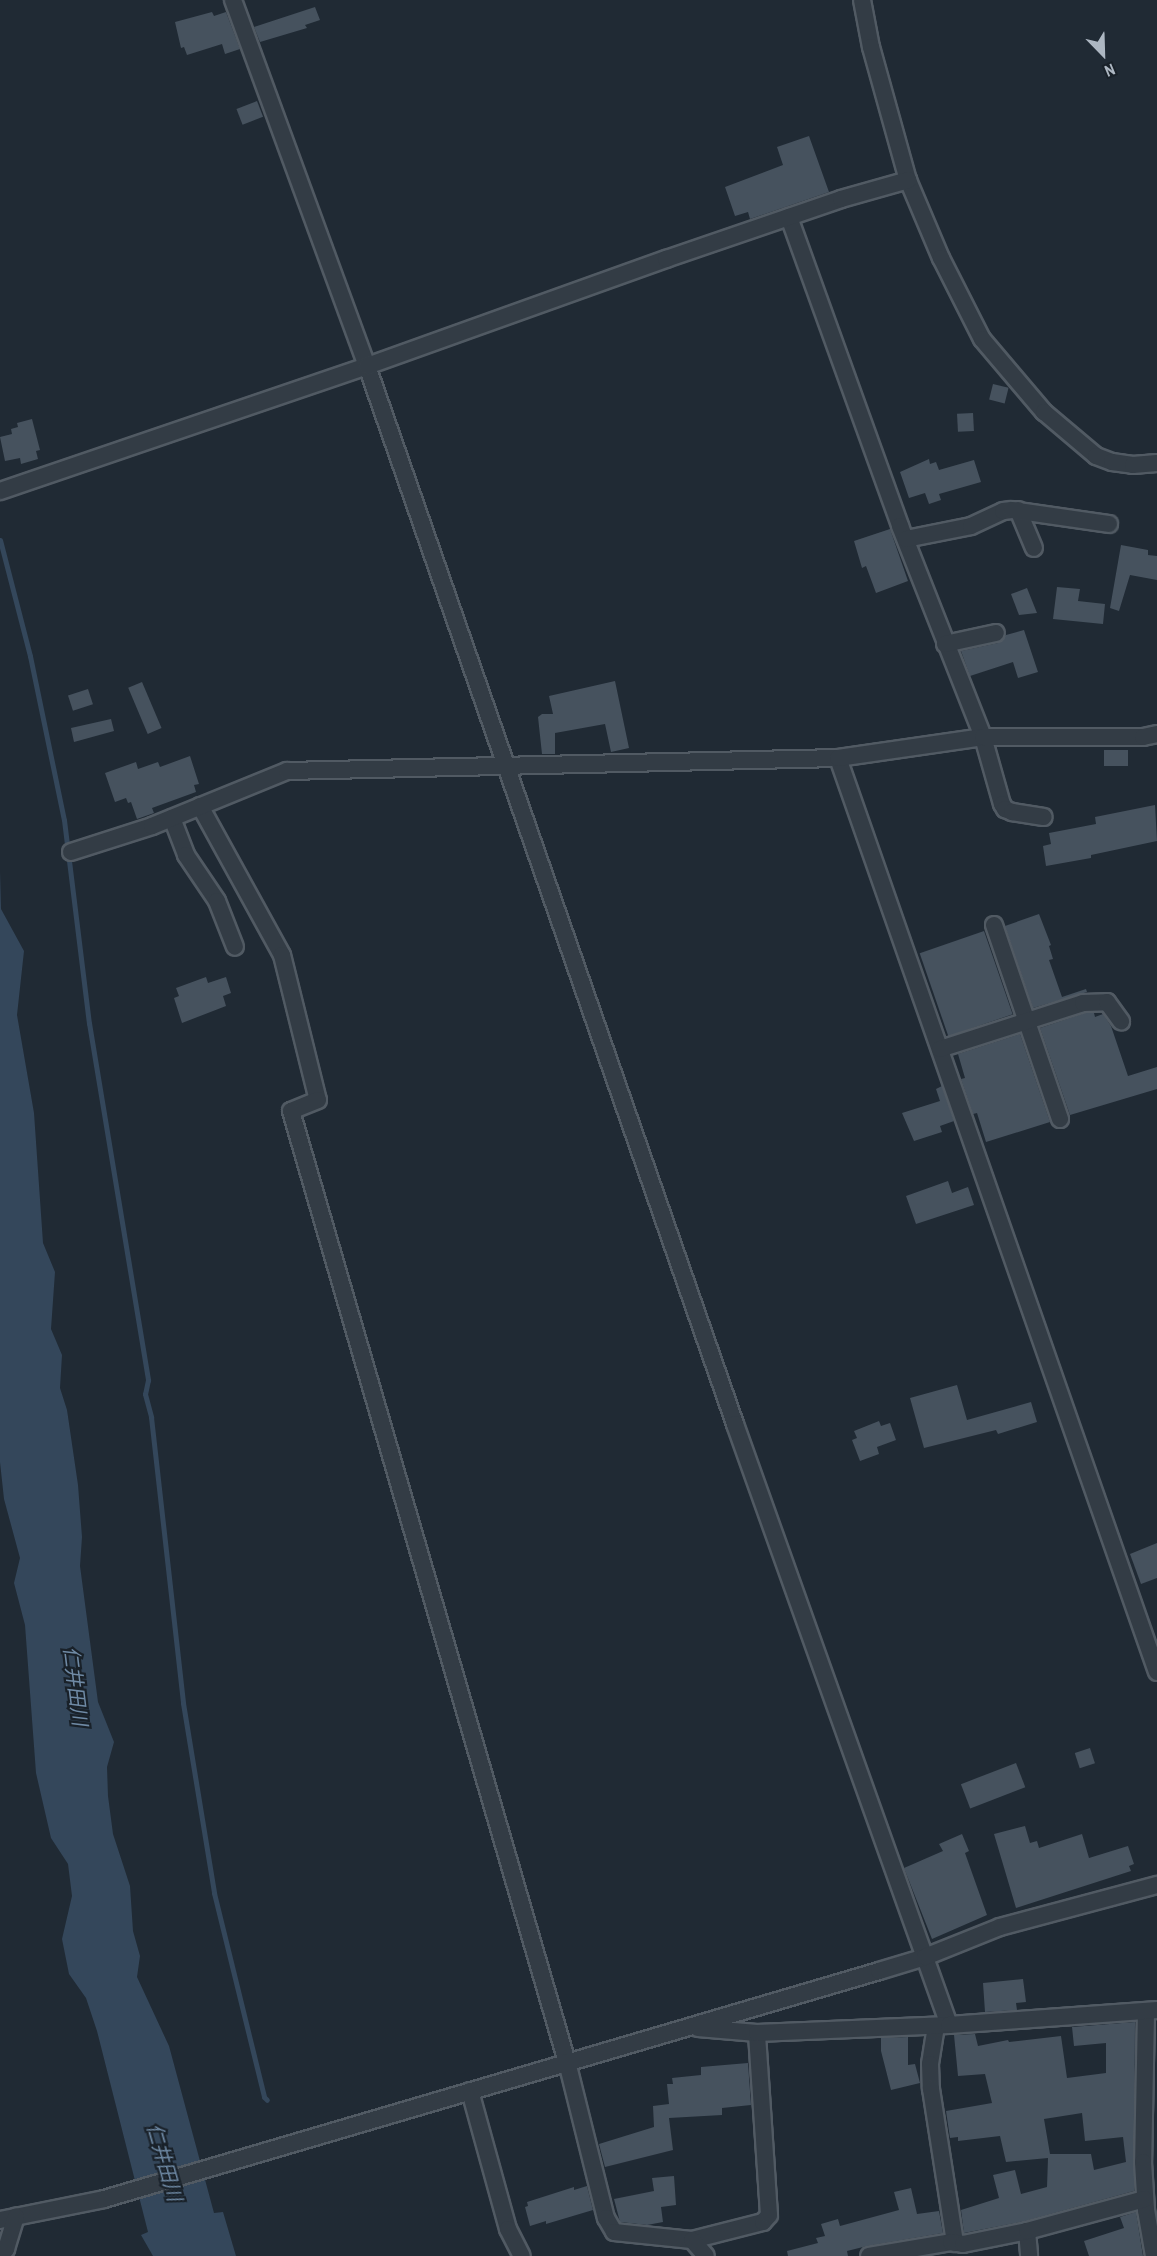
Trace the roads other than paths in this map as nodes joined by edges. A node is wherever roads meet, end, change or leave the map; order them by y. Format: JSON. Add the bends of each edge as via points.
{"nodes":[{"id":1,"x":232,"y":0,"type":"edge"},
{"id":2,"x":862,"y":0,"type":"edge"},
{"id":3,"x":908,"y":180,"type":"junction"},
{"id":4,"x":789,"y":217,"type":"junction"},
{"id":5,"x":367,"y":366,"type":"junction"},
{"id":6,"x":1157,"y":463,"type":"edge"},
{"id":7,"x":0,"y":491,"type":"edge"},
{"id":8,"x":1018,"y":510,"type":"junction"},
{"id":9,"x":1109,"y":524,"type":"dead end"},
{"id":10,"x":906,"y":539,"type":"junction"},
{"id":11,"x":1034,"y":548,"type":"dead end"},
{"id":12,"x":996,"y":633,"type":"dead end"},
{"id":13,"x":945,"y":644,"type":"junction"},
{"id":14,"x":1157,"y":734,"type":"edge"},
{"id":15,"x":983,"y":737,"type":"junction"},
{"id":16,"x":838,"y":758,"type":"junction"},
{"id":17,"x":505,"y":766,"type":"junction"},
{"id":18,"x":200,"y":806,"type":"junction"},
{"id":19,"x":1044,"y":816,"type":"dead end"},
{"id":20,"x":172,"y":818,"type":"junction"},
{"id":21,"x":71,"y":852,"type":"dead end"},
{"id":22,"x":994,"y":925,"type":"dead end"},
{"id":23,"x":235,"y":947,"type":"dead end"},
{"id":24,"x":1026,"y":1020,"type":"junction"},
{"id":25,"x":1121,"y":1021,"type":"dead end"},
{"id":26,"x":940,"y":1049,"type":"junction"},
{"id":27,"x":1060,"y":1119,"type":"dead end"},
{"id":28,"x":1157,"y":1672,"type":"edge"},
{"id":29,"x":1157,"y":1885,"type":"edge"},
{"id":30,"x":925,"y":1957,"type":"junction"},
{"id":31,"x":1152,"y":2012,"type":"edge"},
{"id":32,"x":943,"y":2025,"type":"junction"},
{"id":33,"x":688,"y":2027,"type":"junction"},
{"id":34,"x":757,"y":2033,"type":"junction"},
{"id":35,"x":567,"y":2062,"type":"junction"},
{"id":36,"x":470,"y":2091,"type":"junction"},
{"id":37,"x":1145,"y":2199,"type":"junction"},
{"id":38,"x":8,"y":2218,"type":"edge"},
{"id":39,"x":1027,"y":2231,"type":"junction"},
{"id":40,"x":692,"y":2240,"type":"junction"},
{"id":41,"x":955,"y":2243,"type":"junction"},
{"id":42,"x":1,"y":2256,"type":"edge"},
{"id":43,"x":522,"y":2256,"type":"edge"},
{"id":44,"x":706,"y":2256,"type":"edge"},
{"id":45,"x":869,"y":2256,"type":"edge"},
{"id":46,"x":1029,"y":2256,"type":"edge"},
{"id":47,"x":1154,"y":2256,"type":"edge"}],
"edges":[{"from":1,"to":5,"type":"street"},
{"from":2,"to":3,"type":"street"},
{"from":3,"to":4,"type":"street"},
{"from":3,"to":6,"type":"street","via":[[960,299],[982,339],[1044,412],[1096,456],[1133,465]]},
{"from":4,"to":5,"type":"street"},
{"from":4,"to":10,"type":"street"},
{"from":5,"to":7,"type":"street"},
{"from":5,"to":17,"type":"street"},
{"from":8,"to":9,"type":"street"},
{"from":8,"to":10,"type":"street","via":[[1003,511],[970,526]]},
{"from":8,"to":11,"type":"street"},
{"from":10,"to":13,"type":"street"},
{"from":12,"to":13,"type":"street"},
{"from":13,"to":15,"type":"street"},
{"from":14,"to":15,"type":"street"},
{"from":15,"to":16,"type":"street"},
{"from":15,"to":19,"type":"street","via":[[1005,809]]},
{"from":16,"to":17,"type":"street"},
{"from":16,"to":26,"type":"street"},
{"from":17,"to":18,"type":"street","via":[[287,771]]},
{"from":17,"to":30,"type":"street"},
{"from":18,"to":20,"type":"street"},
{"from":18,"to":35,"type":"street","via":[[282,955],[318,1100],[291,1111]]},
{"from":20,"to":21,"type":"street"},
{"from":20,"to":23,"type":"street","via":[[186,855],[217,901]]},
{"from":22,"to":24,"type":"street"},
{"from":24,"to":25,"type":"street","via":[[1059,1008],[1107,1002]]},
{"from":24,"to":26,"type":"street"},
{"from":24,"to":27,"type":"street"},
{"from":26,"to":28,"type":"street"},
{"from":29,"to":30,"type":"street","via":[[1000,1927]]},
{"from":30,"to":32,"type":"street"},
{"from":30,"to":33,"type":"street"},
{"from":31,"to":32,"type":"street"},
{"from":31,"to":37,"type":"street","via":[[1143,2162]]},
{"from":32,"to":34,"type":"street"},
{"from":32,"to":41,"type":"street","via":[[930,2064],[931,2089]]},
{"from":33,"to":34,"type":"street"},
{"from":33,"to":35,"type":"street"},
{"from":34,"to":40,"type":"street","via":[[769,2215],[763,2222]]},
{"from":35,"to":36,"type":"street"},
{"from":35,"to":40,"type":"street","via":[[609,2227],[621,2234]]},
{"from":36,"to":38,"type":"street","via":[[104,2199]]},
{"from":36,"to":43,"type":"street","via":[[508,2229]]},
{"from":37,"to":39,"type":"street"},
{"from":37,"to":47,"type":"street"},
{"from":38,"to":42,"type":"street","via":[[6,2249]]},
{"from":39,"to":41,"type":"street"},
{"from":39,"to":46,"type":"street"},
{"from":40,"to":44,"type":"street"},
{"from":41,"to":45,"type":"street"}]}
